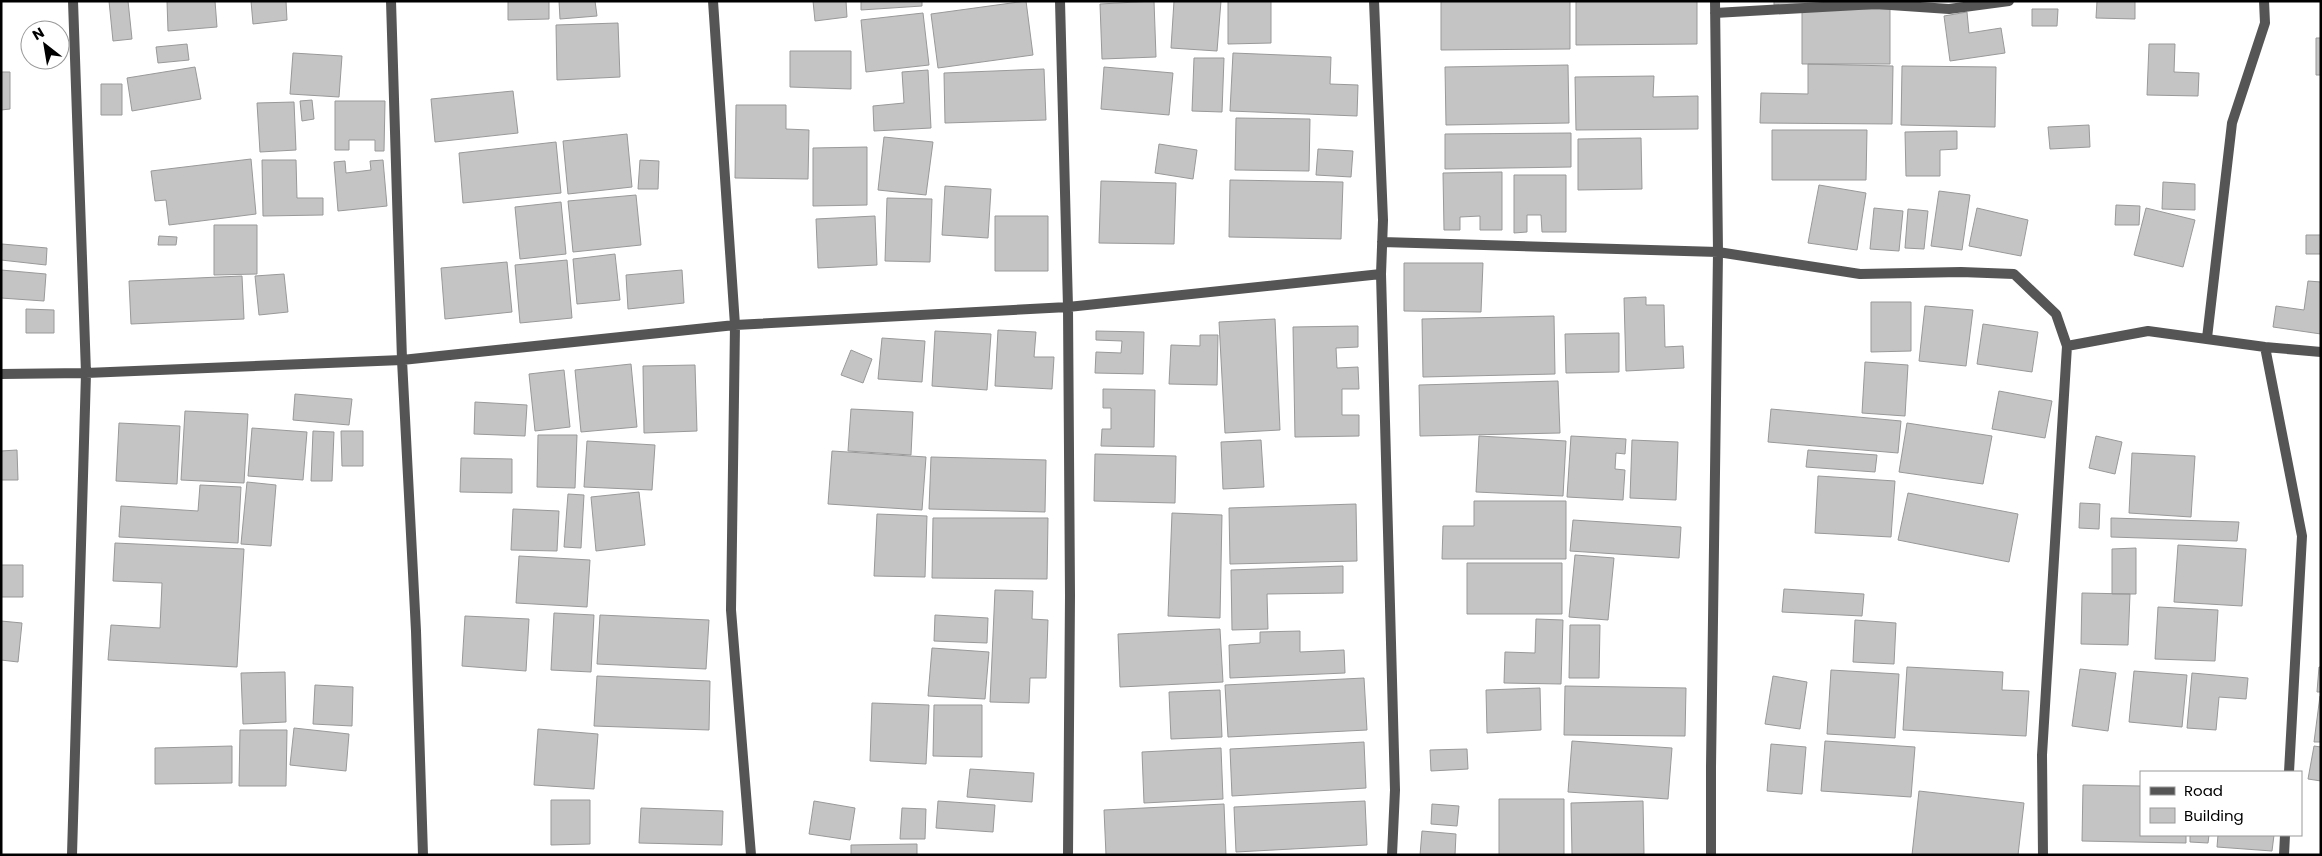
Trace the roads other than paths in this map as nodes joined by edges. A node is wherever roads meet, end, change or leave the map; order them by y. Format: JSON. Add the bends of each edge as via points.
{"nodes":[{"id":1,"x":73,"y":1,"type":"edge"},
{"id":2,"x":391,"y":1,"type":"edge"},
{"id":3,"x":713,"y":1,"type":"edge"},
{"id":4,"x":1060,"y":1,"type":"edge"},
{"id":5,"x":1374,"y":1,"type":"edge"},
{"id":6,"x":1715,"y":1,"type":"edge"},
{"id":7,"x":2009,"y":1,"type":"edge"},
{"id":8,"x":2264,"y":1,"type":"edge"},
{"id":9,"x":1716,"y":12,"type":"junction"},
{"id":10,"x":1382,"y":242,"type":"junction"},
{"id":11,"x":1718,"y":252,"type":"junction"},
{"id":12,"x":1381,"y":274,"type":"junction"},
{"id":13,"x":1068,"y":307,"type":"junction"},
{"id":14,"x":734,"y":325,"type":"junction"},
{"id":15,"x":2207,"y":338,"type":"junction"},
{"id":16,"x":2067,"y":346,"type":"junction"},
{"id":17,"x":2265,"y":347,"type":"junction"},
{"id":18,"x":2321,"y":352,"type":"edge"},
{"id":19,"x":402,"y":360,"type":"junction"},
{"id":20,"x":86,"y":373,"type":"junction"},
{"id":21,"x":1,"y":374,"type":"edge"},
{"id":22,"x":2289,"y":771,"type":"edge"},
{"id":23,"x":2285,"y":836,"type":"edge"},
{"id":24,"x":72,"y":855,"type":"edge"},
{"id":25,"x":423,"y":855,"type":"edge"},
{"id":26,"x":751,"y":855,"type":"edge"},
{"id":27,"x":1068,"y":855,"type":"edge"},
{"id":28,"x":1392,"y":855,"type":"edge"},
{"id":29,"x":1711,"y":855,"type":"edge"},
{"id":30,"x":2043,"y":855,"type":"edge"},
{"id":31,"x":2284,"y":855,"type":"edge"}],
"edges":[{"from":1,"to":20,"type":"street"},
{"from":2,"to":19,"type":"street"},
{"from":3,"to":14,"type":"street"},
{"from":4,"to":13,"type":"street"},
{"from":5,"to":10,"type":"street"},
{"from":6,"to":9,"type":"street"},
{"from":7,"to":9,"type":"street","via":[[1949,8],[1876,4]]},
{"from":8,"to":15,"type":"street","via":[[2265,23],[2232,123]]},
{"from":9,"to":11,"type":"street"},
{"from":10,"to":11,"type":"street"},
{"from":10,"to":12,"type":"street"},
{"from":11,"to":16,"type":"street","via":[[1860,274],[2014,274],[2056,314]]},
{"from":11,"to":29,"type":"street"},
{"from":12,"to":13,"type":"street"},
{"from":12,"to":28,"type":"street","via":[[1395,790]]},
{"from":13,"to":14,"type":"street"},
{"from":13,"to":27,"type":"street"},
{"from":14,"to":19,"type":"street"},
{"from":14,"to":26,"type":"street","via":[[731,610]]},
{"from":15,"to":16,"type":"street","via":[[2148,331]]},
{"from":15,"to":17,"type":"street"},
{"from":16,"to":30,"type":"street","via":[[2042,755]]},
{"from":17,"to":18,"type":"street"},
{"from":17,"to":22,"type":"street","via":[[2302,536]]},
{"from":19,"to":20,"type":"street"},
{"from":19,"to":25,"type":"street","via":[[416,631]]},
{"from":20,"to":21,"type":"street"},
{"from":20,"to":24,"type":"street"},
{"from":23,"to":31,"type":"street"}]}
